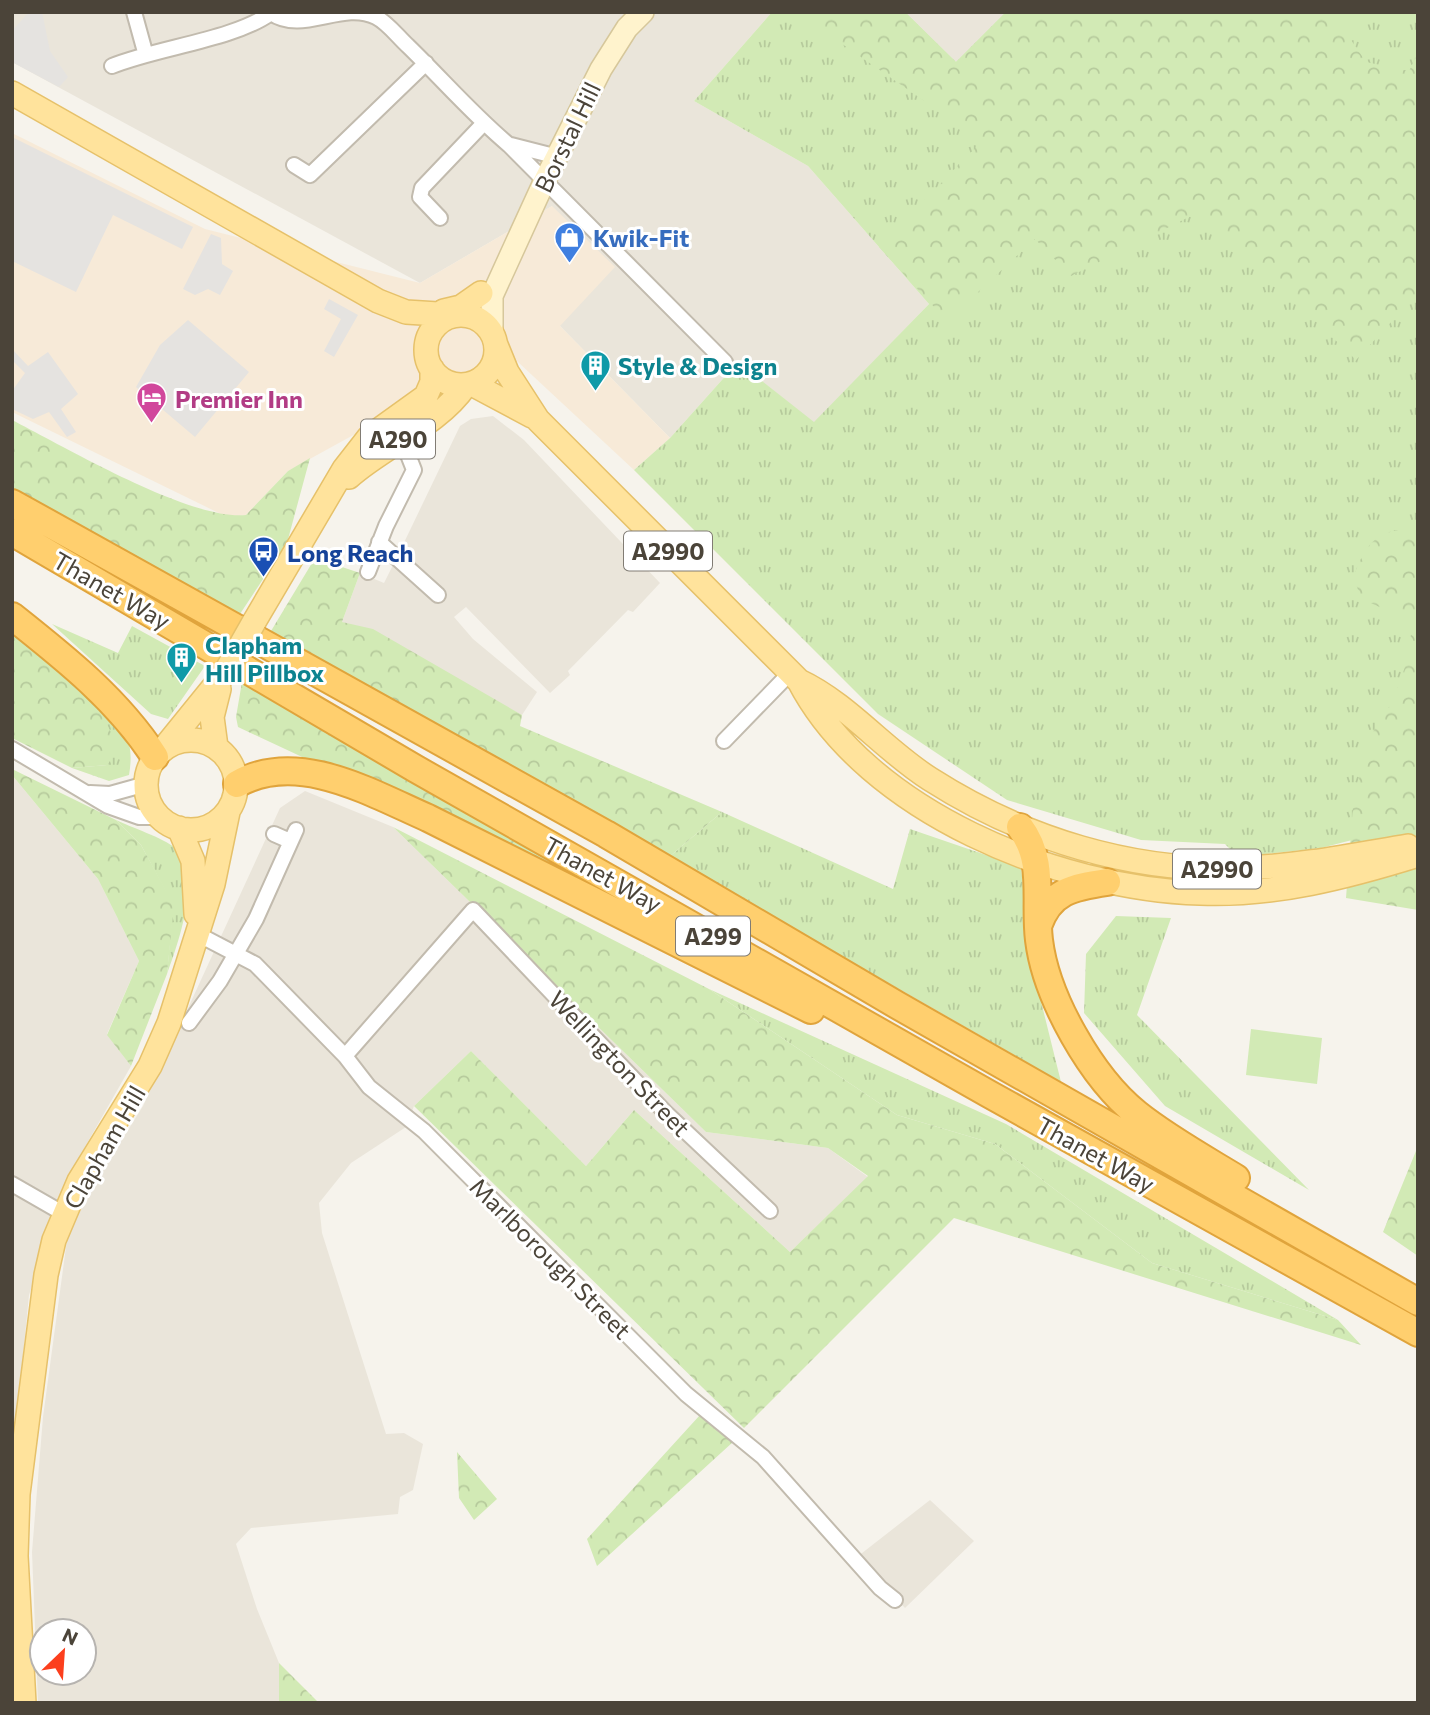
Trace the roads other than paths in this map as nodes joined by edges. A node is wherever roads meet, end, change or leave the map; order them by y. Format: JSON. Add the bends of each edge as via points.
{"nodes":[{"id":1,"x":134,"y":12,"type":"edge"},
{"id":2,"x":271,"y":12,"type":"edge"},
{"id":3,"x":643,"y":12,"type":"edge"},
{"id":4,"x":145,"y":52,"type":"junction"},
{"id":5,"x":426,"y":63,"type":"junction"},
{"id":6,"x":112,"y":66,"type":"dead end"},
{"id":7,"x":12,"y":93,"type":"edge"},
{"id":8,"x":483,"y":124,"type":"junction"},
{"id":9,"x":509,"y":145,"type":"junction"},
{"id":10,"x":558,"y":157,"type":"junction"},
{"id":11,"x":294,"y":165,"type":"dead end"},
{"id":12,"x":545,"y":180,"type":"junction"},
{"id":13,"x":440,"y":218,"type":"dead end"},
{"id":14,"x":503,"y":270,"type":"junction"},
{"id":15,"x":481,"y":293,"type":"junction"},
{"id":16,"x":378,"y":301,"type":"junction"},
{"id":17,"x":416,"y":314,"type":"junction"},
{"id":18,"x":457,"y":315,"type":"junction"},
{"id":19,"x":494,"y":338,"type":"junction"},
{"id":20,"x":429,"y":360,"type":"junction"},
{"id":21,"x":725,"y":362,"type":"dead end"},
{"id":22,"x":469,"y":385,"type":"junction"},
{"id":23,"x":538,"y":420,"type":"junction"},
{"id":24,"x":401,"y":438,"type":"junction"},
{"id":25,"x":331,"y":494,"type":"junction"},
{"id":26,"x":12,"y":503,"type":"edge"},
{"id":27,"x":12,"y":532,"type":"edge"},
{"id":28,"x":379,"y":542,"type":"junction"},
{"id":29,"x":368,"y":572,"type":"dead end"},
{"id":30,"x":438,"y":595,"type":"dead end"},
{"id":31,"x":12,"y":616,"type":"edge"},
{"id":32,"x":225,"y":673,"type":"junction"},
{"id":33,"x":795,"y":677,"type":"junction"},
{"id":34,"x":724,"y":741,"type":"dead end"},
{"id":35,"x":216,"y":747,"type":"junction"},
{"id":36,"x":12,"y":749,"type":"edge"},
{"id":37,"x":160,"y":752,"type":"junction"},
{"id":38,"x":146,"y":784,"type":"junction"},
{"id":39,"x":237,"y":784,"type":"junction"},
{"id":40,"x":89,"y":793,"type":"junction"},
{"id":41,"x":228,"y":811,"type":"junction"},
{"id":42,"x":169,"y":823,"type":"junction"},
{"id":43,"x":1020,"y":827,"type":"junction"},
{"id":44,"x":274,"y":834,"type":"dead end"},
{"id":45,"x":1418,"y":845,"type":"edge"},
{"id":46,"x":1418,"y":855,"type":"edge"},
{"id":47,"x":1037,"y":861,"type":"junction"},
{"id":48,"x":1107,"y":882,"type":"junction"},
{"id":49,"x":1038,"y":927,"type":"junction"},
{"id":50,"x":195,"y":937,"type":"junction"},
{"id":51,"x":236,"y":953,"type":"junction"},
{"id":52,"x":189,"y":1023,"type":"dead end"},
{"id":53,"x":345,"y":1056,"type":"junction"},
{"id":54,"x":989,"y":1094,"type":"junction"},
{"id":55,"x":12,"y":1184,"type":"edge"},
{"id":56,"x":770,"y":1211,"type":"dead end"},
{"id":57,"x":66,"y":1215,"type":"junction"},
{"id":58,"x":1418,"y":1302,"type":"edge"},
{"id":59,"x":1418,"y":1333,"type":"edge"},
{"id":60,"x":895,"y":1600,"type":"dead end"},
{"id":61,"x":24,"y":1703,"type":"edge"}],
"edges":[{"from":1,"to":4,"type":"street"},
{"from":2,"to":4,"type":"street","via":[[248,27]]},
{"from":2,"to":5,"type":"street","via":[[290,22],[335,13],[374,16]]},
{"from":3,"to":10,"type":"main road","name":"Borstal Hill","via":[[601,69]]},
{"from":4,"to":6,"type":"street"},
{"from":5,"to":8,"type":"street"},
{"from":5,"to":11,"type":"street","via":[[310,175]]},
{"from":7,"to":16,"type":"main road","number":"A2990"},
{"from":8,"to":9,"type":"street"},
{"from":8,"to":13,"type":"street","via":[[422,188],[420,197]]},
{"from":9,"to":10,"type":"street"},
{"from":9,"to":12,"type":"street"},
{"from":10,"to":12,"type":"main road","name":"Borstal Hill"},
{"from":12,"to":14,"type":"main road","name":"Borstal Hill"},
{"from":12,"to":21,"type":"street"},
{"from":14,"to":15,"type":"main road","name":"Borstal Hill"},
{"from":14,"to":19,"type":"main road","name":"Borstal Hill","via":[[492,296]]},
{"from":15,"to":17,"type":"main road","via":[[454,309]]},
{"from":15,"to":18,"type":"main road","name":"Borstal Hill"},
{"from":16,"to":17,"type":"main road","number":"A2990"},
{"from":16,"to":20,"type":"main road","number":"A2990","via":[[408,324]]},
{"from":17,"to":18,"type":"main road","number":"A2990"},
{"from":18,"to":19,"type":"main road","number":"A2990","via":[[481,321]]},
{"from":18,"to":20,"type":"main road","via":[[430,333]]},
{"from":19,"to":22,"type":"main road","via":[[494,364]]},
{"from":19,"to":23,"type":"main road","number":"A2990","via":[[507,372]]},
{"from":20,"to":22,"type":"main road","number":"A2990","via":[[449,383]]},
{"from":20,"to":25,"type":"main road","number":"A290","via":[[432,382],[426,396],[369,437]]},
{"from":22,"to":23,"type":"main road","number":"A2990"},
{"from":22,"to":24,"type":"main road","number":"A290","via":[[447,409]]},
{"from":23,"to":33,"type":"main road","number":"A2990"},
{"from":24,"to":25,"type":"main road","number":"A290","via":[[364,463]]},
{"from":24,"to":28,"type":"street","via":[[414,470]]},
{"from":25,"to":32,"type":"main road","number":"A290","bridge":true},
{"from":26,"to":58,"type":"highway","name":"Thanet Way","number":"A299","via":[[606,834]]},
{"from":27,"to":54,"type":"highway","name":"Thanet Way","number":"A299","via":[[416,769]]},
{"from":28,"to":29,"type":"street"},
{"from":28,"to":30,"type":"street"},
{"from":31,"to":37,"type":"highway","via":[[114,702]]},
{"from":32,"to":35,"type":"main road","number":"A290","via":[[212,718]]},
{"from":32,"to":37,"type":"main road","number":"A290"},
{"from":33,"to":34,"type":"street"},
{"from":33,"to":43,"type":"main road","number":"A2990","via":[[824,692],[891,752],[928,778]]},
{"from":33,"to":47,"type":"main road","number":"A2990","via":[[842,742],[880,775],[951,822]]},
{"from":35,"to":37,"type":"main road","via":[[190,739]]},
{"from":35,"to":39,"type":"main road","number":"A290","via":[[227,756]]},
{"from":36,"to":40,"type":"street"},
{"from":37,"to":38,"type":"main road","number":"A290"},
{"from":38,"to":40,"type":"street","via":[[110,794]]},
{"from":38,"to":42,"type":"main road","via":[[152,808]]},
{"from":39,"to":41,"type":"main road"},
{"from":39,"to":54,"type":"highway","via":[[255,774],[297,769],[392,802],[764,989]]},
{"from":40,"to":42,"type":"street","via":[[124,813]]},
{"from":41,"to":42,"type":"main road","via":[[206,828]]},
{"from":41,"to":50,"type":"main road","name":"Clapham Hill","via":[[213,884]]},
{"from":42,"to":50,"type":"main road","name":"Clapham Hill","via":[[193,861]]},
{"from":43,"to":45,"type":"main road","number":"A2990","via":[[1113,857],[1217,869],[1308,863]]},
{"from":43,"to":47,"type":"highway"},
{"from":44,"to":51,"type":"street","via":[[293,836]]},
{"from":46,"to":48,"type":"main road","number":"A2990","via":[[1343,877],[1264,890],[1198,893]]},
{"from":47,"to":48,"type":"main road","number":"A2990"},
{"from":47,"to":49,"type":"highway"},
{"from":48,"to":49,"type":"highway","via":[[1063,891],[1047,906]]},
{"from":49,"to":58,"type":"highway","via":[[1047,975],[1069,1029],[1095,1068],[1136,1113],[1347,1247]]},
{"from":50,"to":51,"type":"street","name":"Marlborough Street"},
{"from":50,"to":57,"type":"main road","name":"Clapham Hill","via":[[185,977],[150,1066],[79,1181]]},
{"from":51,"to":52,"type":"street"},
{"from":51,"to":53,"type":"street","name":"Marlborough Street","via":[[255,964]]},
{"from":53,"to":56,"type":"street","name":"Wellington Street","via":[[473,910],[665,1112]]},
{"from":53,"to":60,"type":"street","name":"Marlborough Street","via":[[369,1087],[424,1131],[686,1394],[764,1458]]},
{"from":54,"to":59,"type":"highway","name":"Thanet Way","number":"A299"},
{"from":55,"to":57,"type":"street"},
{"from":57,"to":61,"type":"main road","name":"Clapham Hill","via":[[46,1275],[18,1494],[16,1556]]}]}
